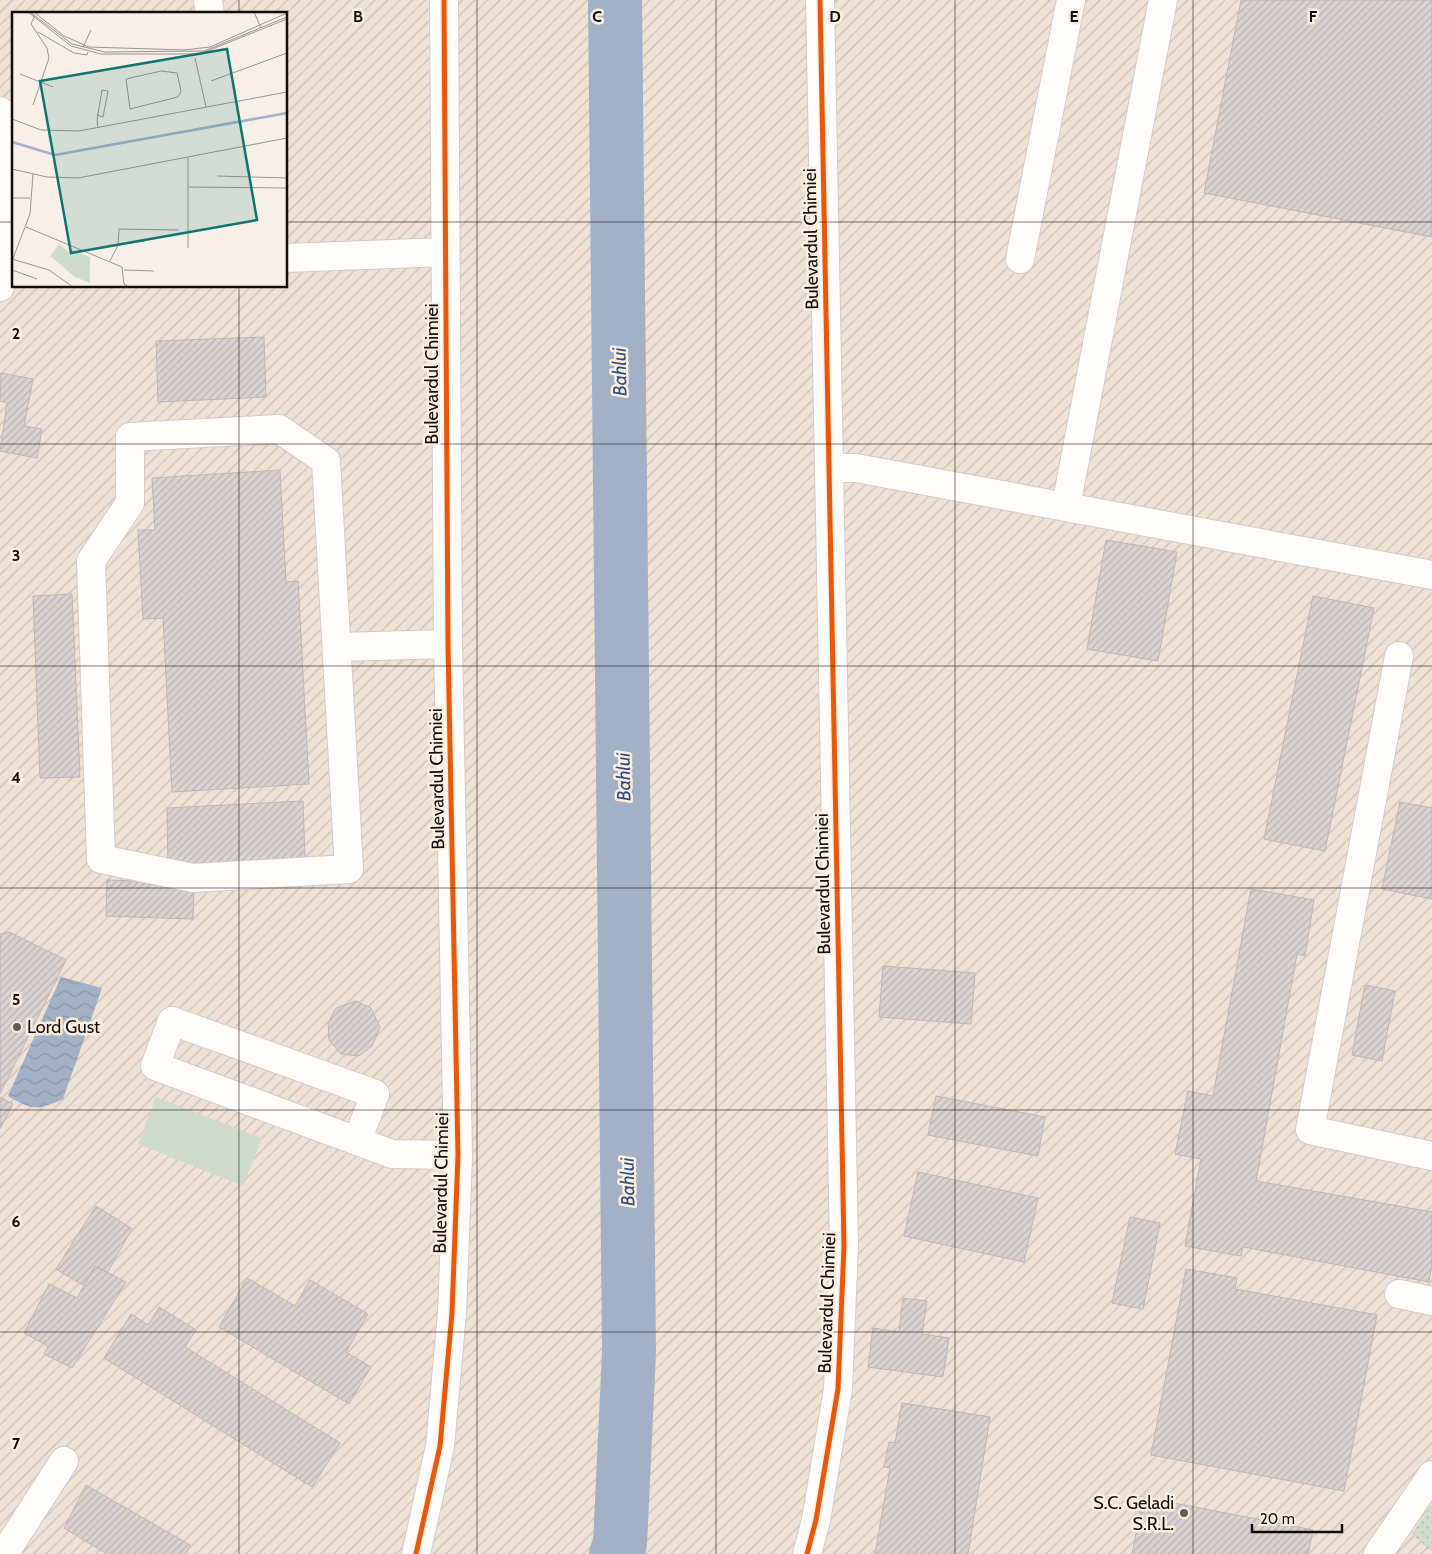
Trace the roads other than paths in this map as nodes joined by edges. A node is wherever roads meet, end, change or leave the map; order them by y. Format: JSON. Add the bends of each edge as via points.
{"nodes":[{"id":1,"x":444,"y":0,"type":"edge"},
{"id":2,"x":820,"y":0,"type":"edge"},
{"id":3,"x":1071,"y":0,"type":"edge"},
{"id":4,"x":1163,"y":0,"type":"edge"},
{"id":5,"x":0,"y":111,"type":"edge"},
{"id":6,"x":445,"y":252,"type":"junction"},
{"id":7,"x":288,"y":258,"type":"edge"},
{"id":8,"x":1020,"y":259,"type":"dead end"},
{"id":9,"x":0,"y":287,"type":"edge"},
{"id":10,"x":829,"y":468,"type":"junction"},
{"id":11,"x":1066,"y":506,"type":"junction"},
{"id":12,"x":1432,"y":575,"type":"edge"},
{"id":13,"x":448,"y":644,"type":"junction"},
{"id":14,"x":338,"y":647,"type":"junction"},
{"id":15,"x":1399,"y":656,"type":"dead end"},
{"id":16,"x":357,"y":1141,"type":"junction"},
{"id":17,"x":458,"y":1156,"type":"junction"},
{"id":18,"x":1432,"y":1156,"type":"edge"},
{"id":19,"x":1399,"y":1294,"type":"dead end"},
{"id":20,"x":1432,"y":1300,"type":"edge"},
{"id":21,"x":64,"y":1461,"type":"dead end"},
{"id":22,"x":1432,"y":1475,"type":"edge"},
{"id":23,"x":5,"y":1552,"type":"edge"},
{"id":24,"x":416,"y":1554,"type":"edge"},
{"id":25,"x":807,"y":1554,"type":"edge"},
{"id":26,"x":1378,"y":1554,"type":"edge"}],
"edges":[{"from":1,"to":6,"type":"street","name":"Bulevardul Chimiei"},
{"from":2,"to":10,"type":"street","name":"Bulevardul Chimiei"},
{"from":3,"to":8,"type":"street"},
{"from":4,"to":11,"type":"street"},
{"from":5,"to":9,"type":"street","via":[[7,162],[9,226]]},
{"from":6,"to":7,"type":"street"},
{"from":6,"to":13,"type":"street","name":"Bulevardul Chimiei"},
{"from":10,"to":11,"type":"street","via":[[856,468]]},
{"from":10,"to":25,"type":"street","name":"Bulevardul Chimiei","via":[[844,1246],[838,1389],[816,1520]]},
{"from":11,"to":12,"type":"street"},
{"from":13,"to":14,"type":"street"},
{"from":13,"to":17,"type":"street","name":"Bulevardul Chimiei"},
{"from":14,"to":14,"type":"street","via":[[326,461],[279,429],[130,437],[130,503],[91,561],[101,859],[193,878],[349,869]]},
{"from":15,"to":18,"type":"street","via":[[1310,1130]]},
{"from":16,"to":16,"type":"street","via":[[156,1066],[172,1021],[375,1094]]},
{"from":16,"to":17,"type":"street","via":[[392,1154]]},
{"from":17,"to":24,"type":"street","name":"Bulevardul Chimiei","via":[[452,1313],[440,1446]]},
{"from":19,"to":20,"type":"street"},
{"from":21,"to":23,"type":"street"},
{"from":22,"to":26,"type":"street"}]}
